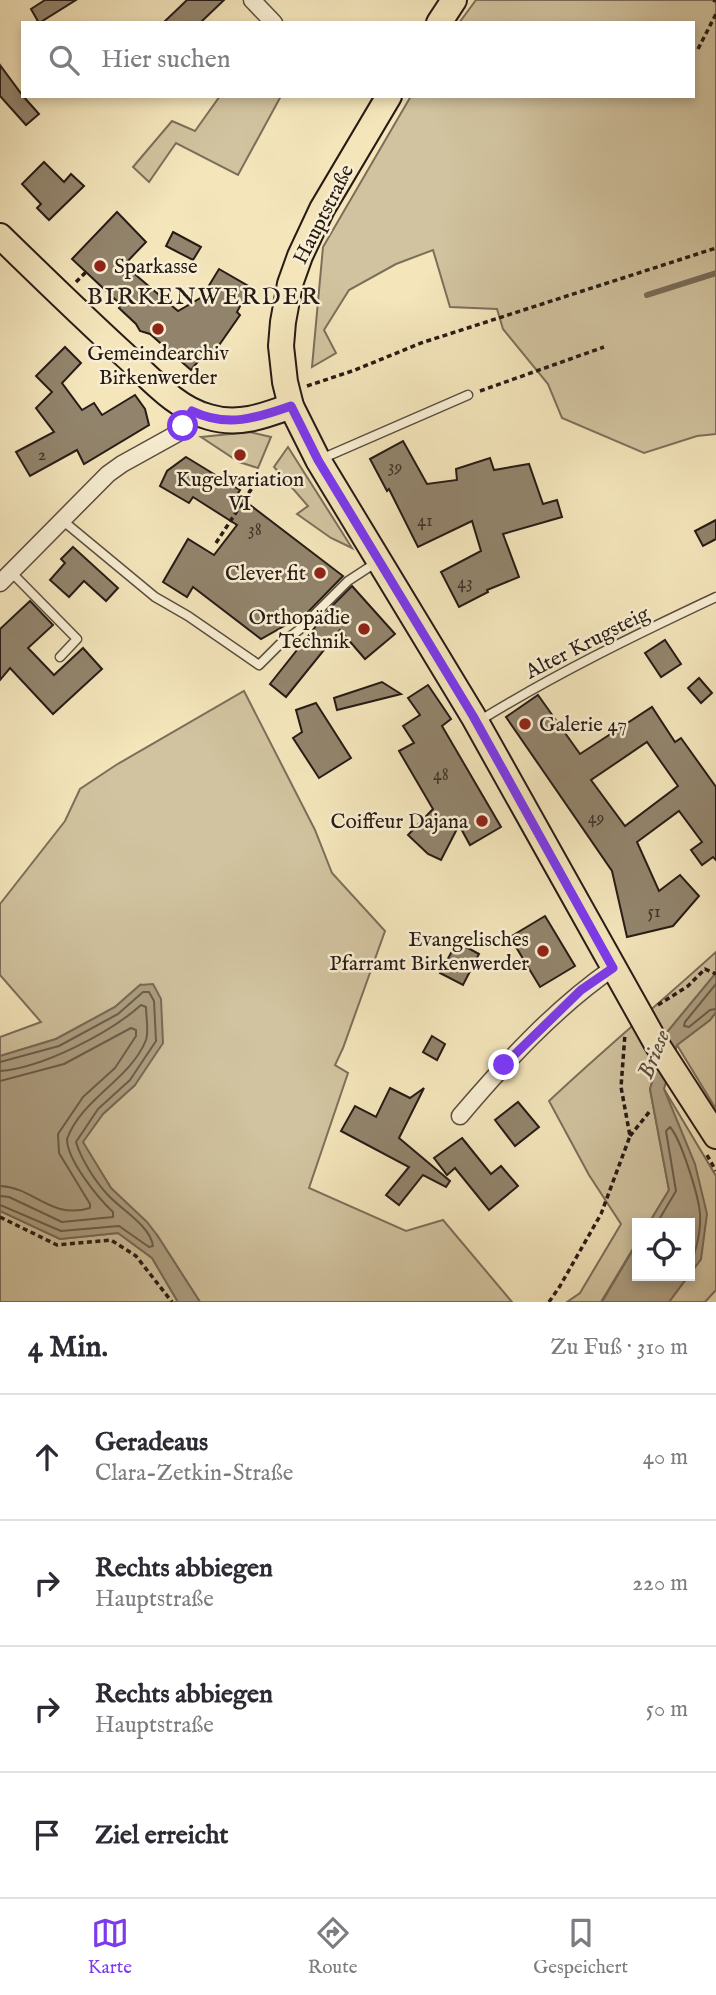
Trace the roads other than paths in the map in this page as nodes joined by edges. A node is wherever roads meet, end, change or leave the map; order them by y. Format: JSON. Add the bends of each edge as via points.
{"nodes":[{"id":1,"x":252,"y":0,"type":"edge"},
{"id":2,"x":454,"y":0,"type":"edge"},
{"id":3,"x":272,"y":21,"type":"edge"},
{"id":4,"x":440,"y":21,"type":"edge"},
{"id":5,"x":388,"y":98,"type":"edge"},
{"id":6,"x":0,"y":236,"type":"edge"},
{"id":7,"x":468,"y":395,"type":"road end"},
{"id":8,"x":289,"y":399,"type":"junction"},
{"id":9,"x":192,"y":411,"type":"junction"},
{"id":10,"x":318,"y":460,"type":"junction"},
{"id":11,"x":62,"y":520,"type":"junction"},
{"id":12,"x":379,"y":561,"type":"junction"},
{"id":13,"x":6,"y":578,"type":"edge"},
{"id":14,"x":716,"y":597,"type":"edge"},
{"id":15,"x":60,"y":657,"type":"dead end"},
{"id":16,"x":476,"y":723,"type":"junction"},
{"id":17,"x":613,"y":968,"type":"junction"},
{"id":18,"x":460,"y":1116,"type":"dead end"},
{"id":19,"x":716,"y":1136,"type":"edge"}],
"edges":[{"from":1,"to":3,"type":"street"},
{"from":2,"to":4,"type":"main road"},
{"from":5,"to":8,"type":"main road","name":"Hauptstraße","via":[[322,209],[295,268],[282,332]]},
{"from":6,"to":9,"type":"main road","via":[[150,379]]},
{"from":7,"to":10,"type":"lane"},
{"from":8,"to":9,"type":"main road","via":[[266,415],[237,421]]},
{"from":8,"to":10,"type":"main road","name":"Hauptstraße"},
{"from":9,"to":11,"type":"street","via":[[178,433],[122,464]]},
{"from":10,"to":12,"type":"main road","name":"Hauptstraße"},
{"from":11,"to":12,"type":"lane","via":[[155,597],[259,665],[348,581]]},
{"from":11,"to":13,"type":"street"},
{"from":12,"to":16,"type":"main road","name":"Hauptstraße"},
{"from":13,"to":15,"type":"lane","via":[[77,639]]},
{"from":14,"to":16,"type":"lane","name":"Alter Krugsteig","via":[[534,687]]},
{"from":16,"to":17,"type":"main road","name":"Hauptstraße"},
{"from":17,"to":18,"type":"street","via":[[581,990],[504,1065]]},
{"from":17,"to":19,"type":"main road","name":"Hauptstraße"}]}
